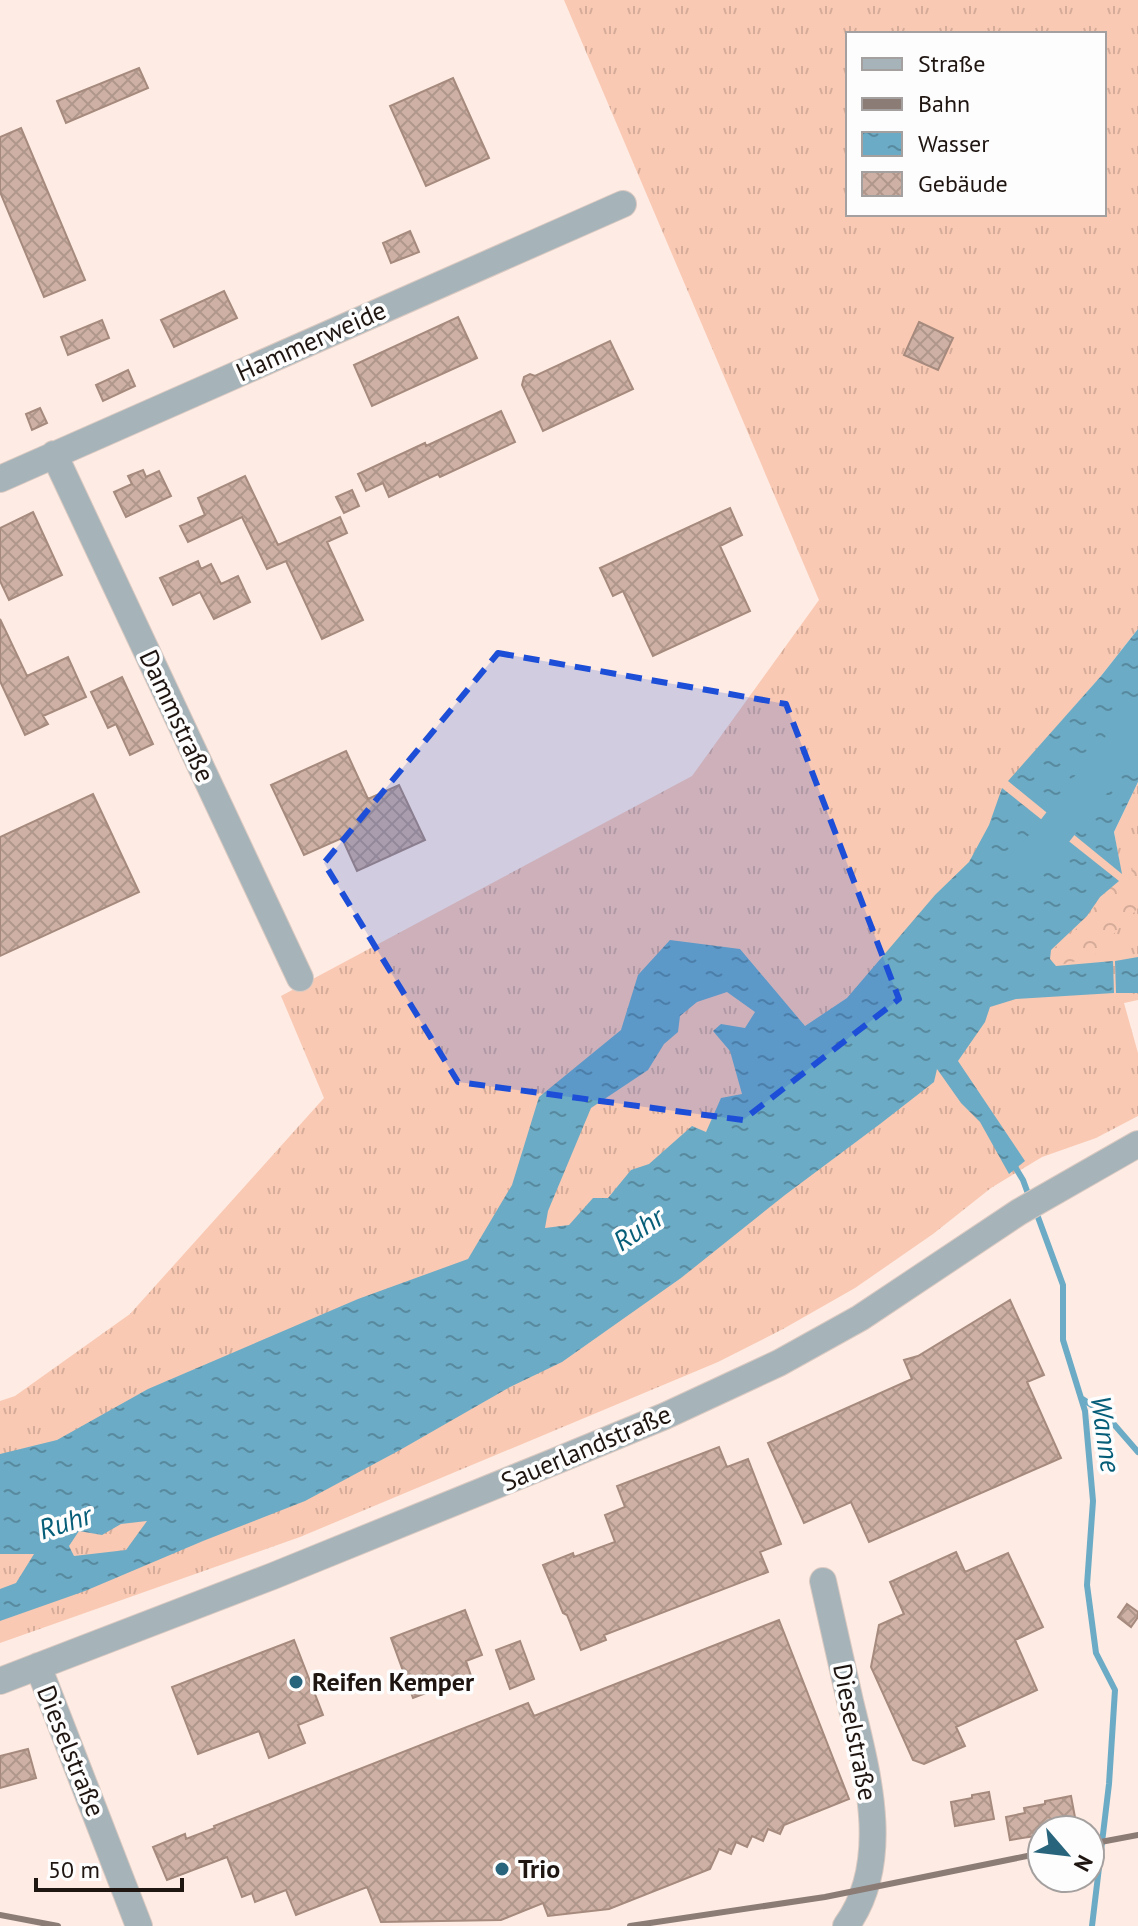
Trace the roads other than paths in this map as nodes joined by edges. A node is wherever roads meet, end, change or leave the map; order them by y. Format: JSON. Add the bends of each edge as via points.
{"nodes":[{"id":1,"x":623,"y":204,"type":"dead end"},
{"id":2,"x":54,"y":454,"type":"junction"},
{"id":3,"x":0,"y":479,"type":"edge"},
{"id":4,"x":300,"y":978,"type":"dead end"},
{"id":5,"x":1138,"y":1144,"type":"edge"},
{"id":6,"x":823,"y":1581,"type":"dead end"},
{"id":7,"x":38,"y":1666,"type":"junction"},
{"id":8,"x":0,"y":1681,"type":"edge"},
{"id":9,"x":139,"y":1926,"type":"edge"},
{"id":10,"x":846,"y":1926,"type":"edge"}],
"edges":[{"from":1,"to":2,"type":"street","name":"Hammerweide"},
{"from":2,"to":3,"type":"street","name":"Hammerweide"},
{"from":2,"to":4,"type":"street","name":"Dammstraße"},
{"from":5,"to":7,"type":"street","name":"Sauerlandstraße","via":[[779,1363],[651,1422]]},
{"from":6,"to":10,"type":"street","name":"Dieselstraße","via":[[866,1766],[872,1822],[866,1887]]},
{"from":7,"to":8,"type":"street","name":"Sauerlandstraße"},
{"from":7,"to":9,"type":"street","name":"Dieselstraße"}]}
